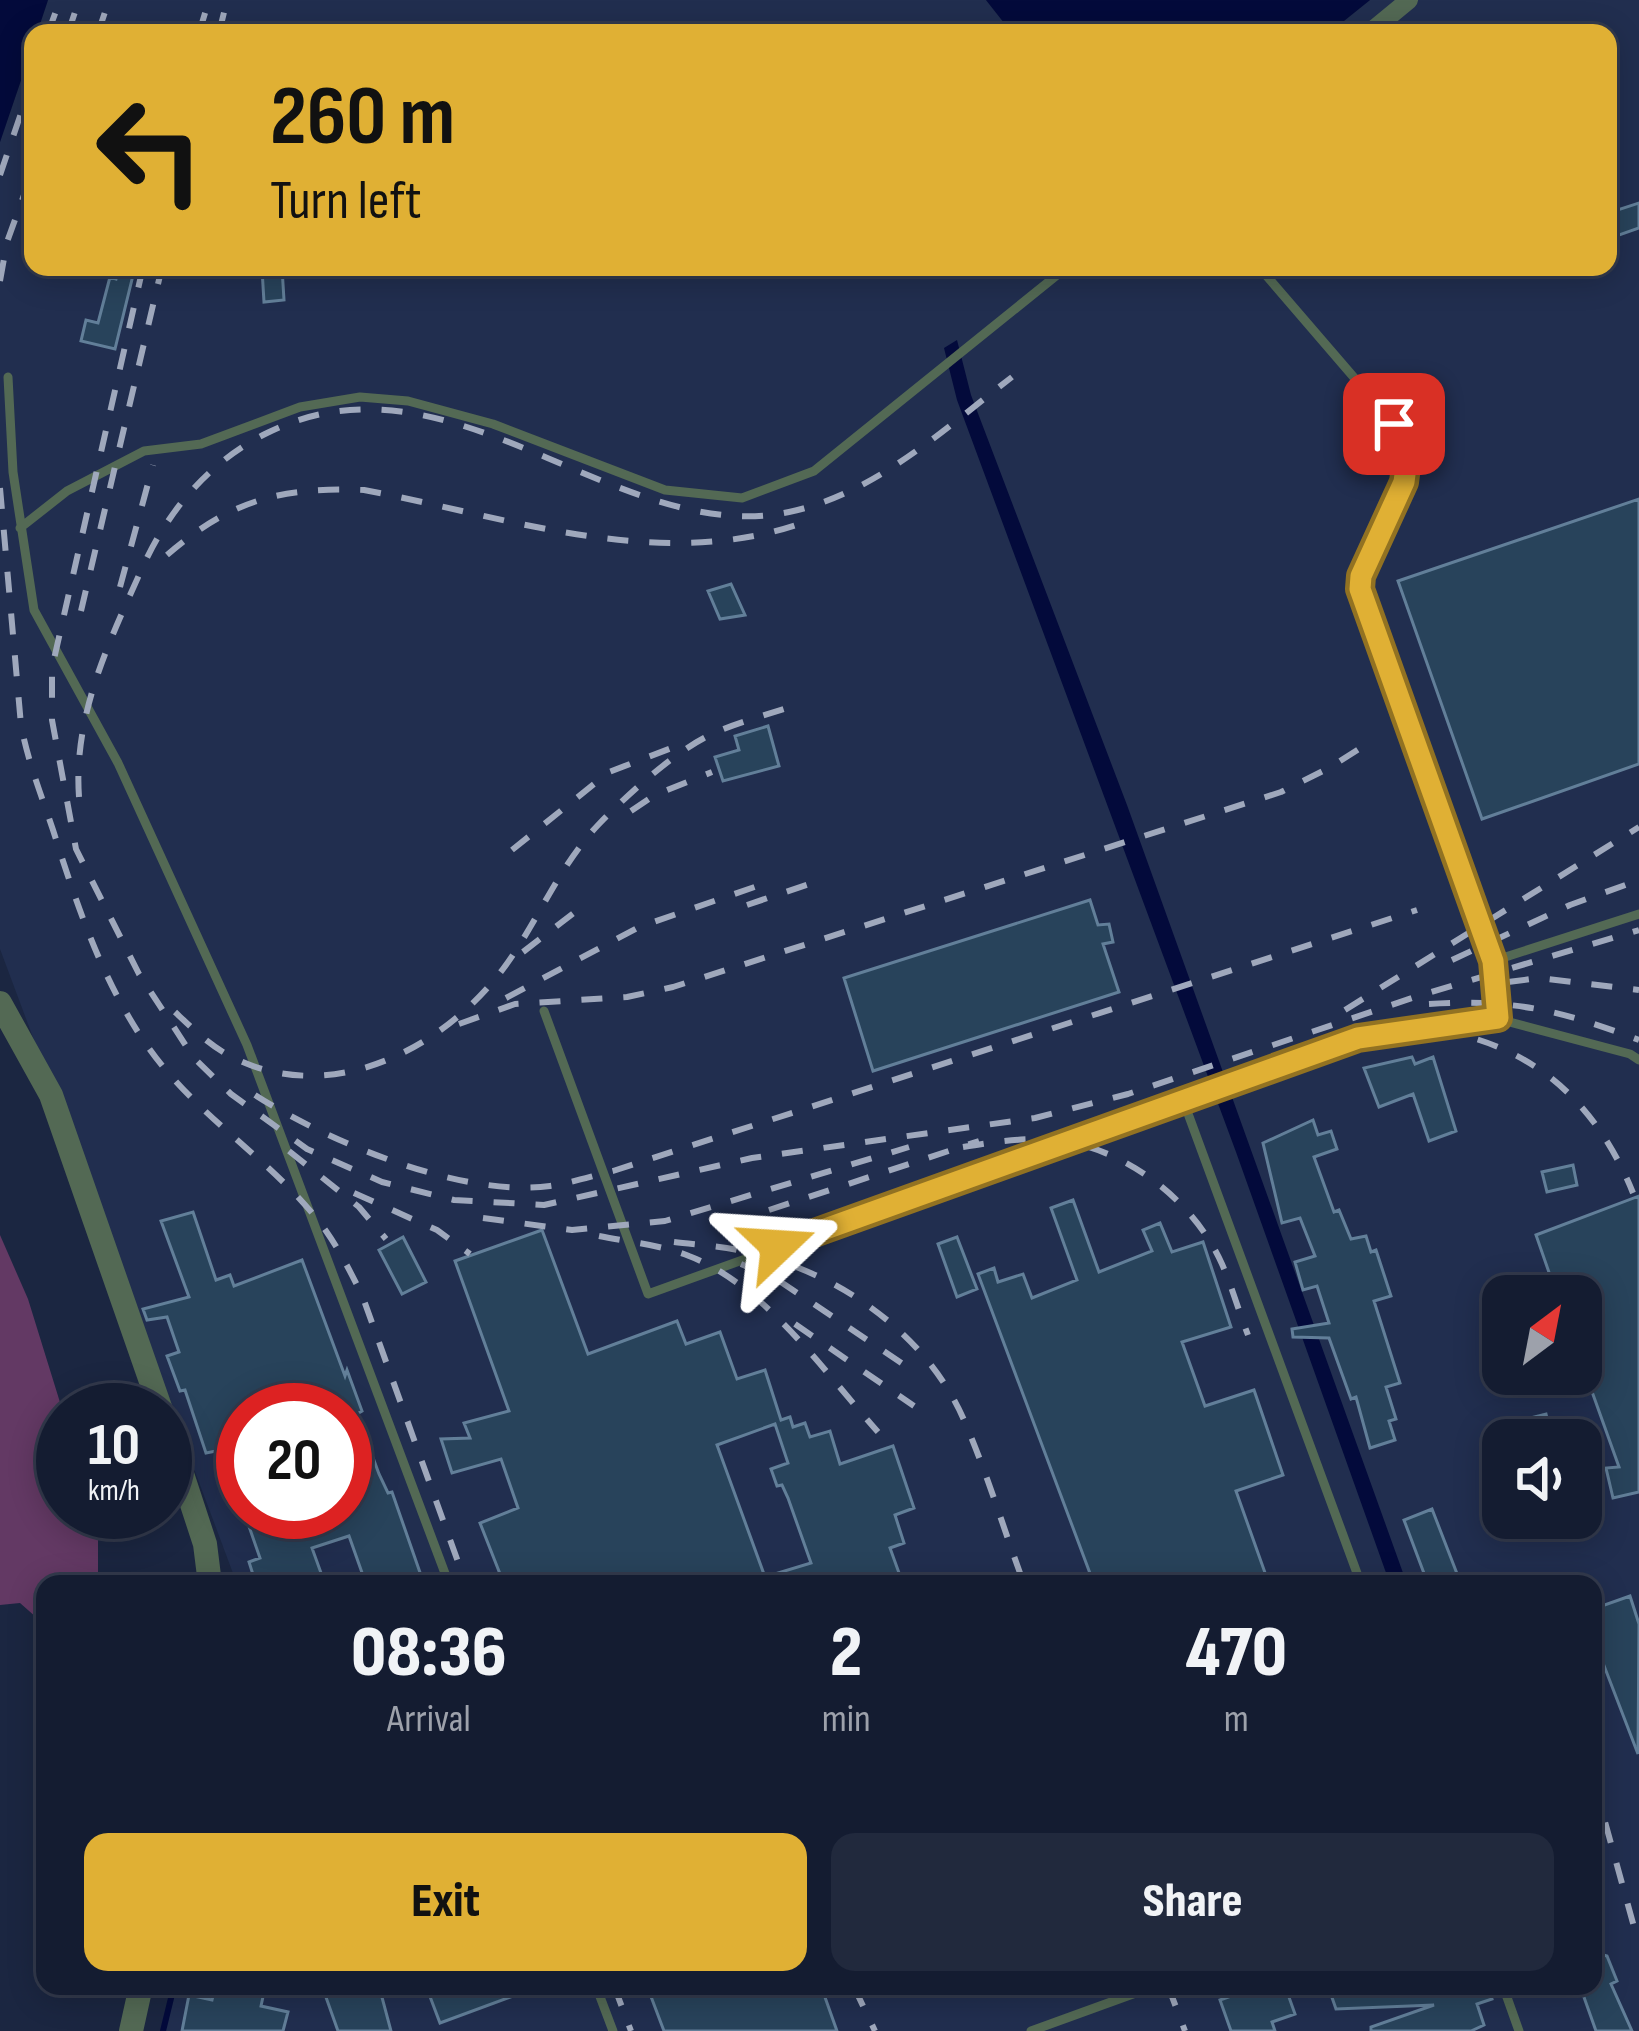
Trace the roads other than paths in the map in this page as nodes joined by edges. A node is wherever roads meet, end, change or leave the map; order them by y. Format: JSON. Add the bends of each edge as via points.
{"nodes":[{"id":1,"x":1409,"y":0,"type":"edge"},
{"id":2,"x":1380,"y":24,"type":"edge"},
{"id":3,"x":1056,"y":276,"type":"edge"},
{"id":4,"x":1267,"y":276,"type":"edge"},
{"id":5,"x":8,"y":377,"type":"dead end"},
{"id":6,"x":20,"y":528,"type":"junction"},
{"id":7,"x":1639,"y":914,"type":"edge"},
{"id":8,"x":1493,"y":961,"type":"junction"},
{"id":9,"x":0,"y":1003,"type":"edge"},
{"id":10,"x":544,"y":1011,"type":"dead end"},
{"id":11,"x":1498,"y":1018,"type":"junction"},
{"id":12,"x":1639,"y":1060,"type":"edge"},
{"id":13,"x":1183,"y":1100,"type":"junction"},
{"id":14,"x":152,"y":1383,"type":"edge"},
{"id":15,"x":192,"y":1504,"type":"edge"},
{"id":16,"x":210,"y":1575,"type":"edge"},
{"id":17,"x":446,"y":1575,"type":"edge"},
{"id":18,"x":1358,"y":1575,"type":"edge"},
{"id":19,"x":139,"y":1995,"type":"edge"},
{"id":20,"x":599,"y":1995,"type":"edge"},
{"id":21,"x":1130,"y":1995,"type":"edge"},
{"id":22,"x":1506,"y":1995,"type":"edge"},
{"id":23,"x":131,"y":2031,"type":"edge"},
{"id":24,"x":613,"y":2031,"type":"edge"},
{"id":25,"x":1031,"y":2031,"type":"edge"},
{"id":26,"x":1519,"y":2031,"type":"edge"}],
"edges":[{"from":1,"to":2,"type":"street"},
{"from":3,"to":6,"type":"lane","via":[[814,471],[742,498],[665,490],[493,424],[360,397],[300,407],[202,444],[144,451],[67,491]]},
{"from":4,"to":8,"type":"lane","via":[[1403,444],[1404,482],[1360,589]]},
{"from":5,"to":6,"type":"lane"},
{"from":6,"to":17,"type":"lane","via":[[34,610],[118,763],[247,1046]]},
{"from":7,"to":8,"type":"lane"},
{"from":8,"to":11,"type":"lane"},
{"from":9,"to":14,"type":"street","via":[[51,1095]]},
{"from":10,"to":13,"type":"lane","via":[[648,1294]]},
{"from":11,"to":12,"type":"lane"},
{"from":11,"to":13,"type":"lane","via":[[1358,1038]]},
{"from":13,"to":18,"type":"lane"},
{"from":15,"to":16,"type":"street"},
{"from":19,"to":23,"type":"street"},
{"from":20,"to":24,"type":"lane"},
{"from":21,"to":25,"type":"lane"},
{"from":22,"to":26,"type":"lane"}]}
